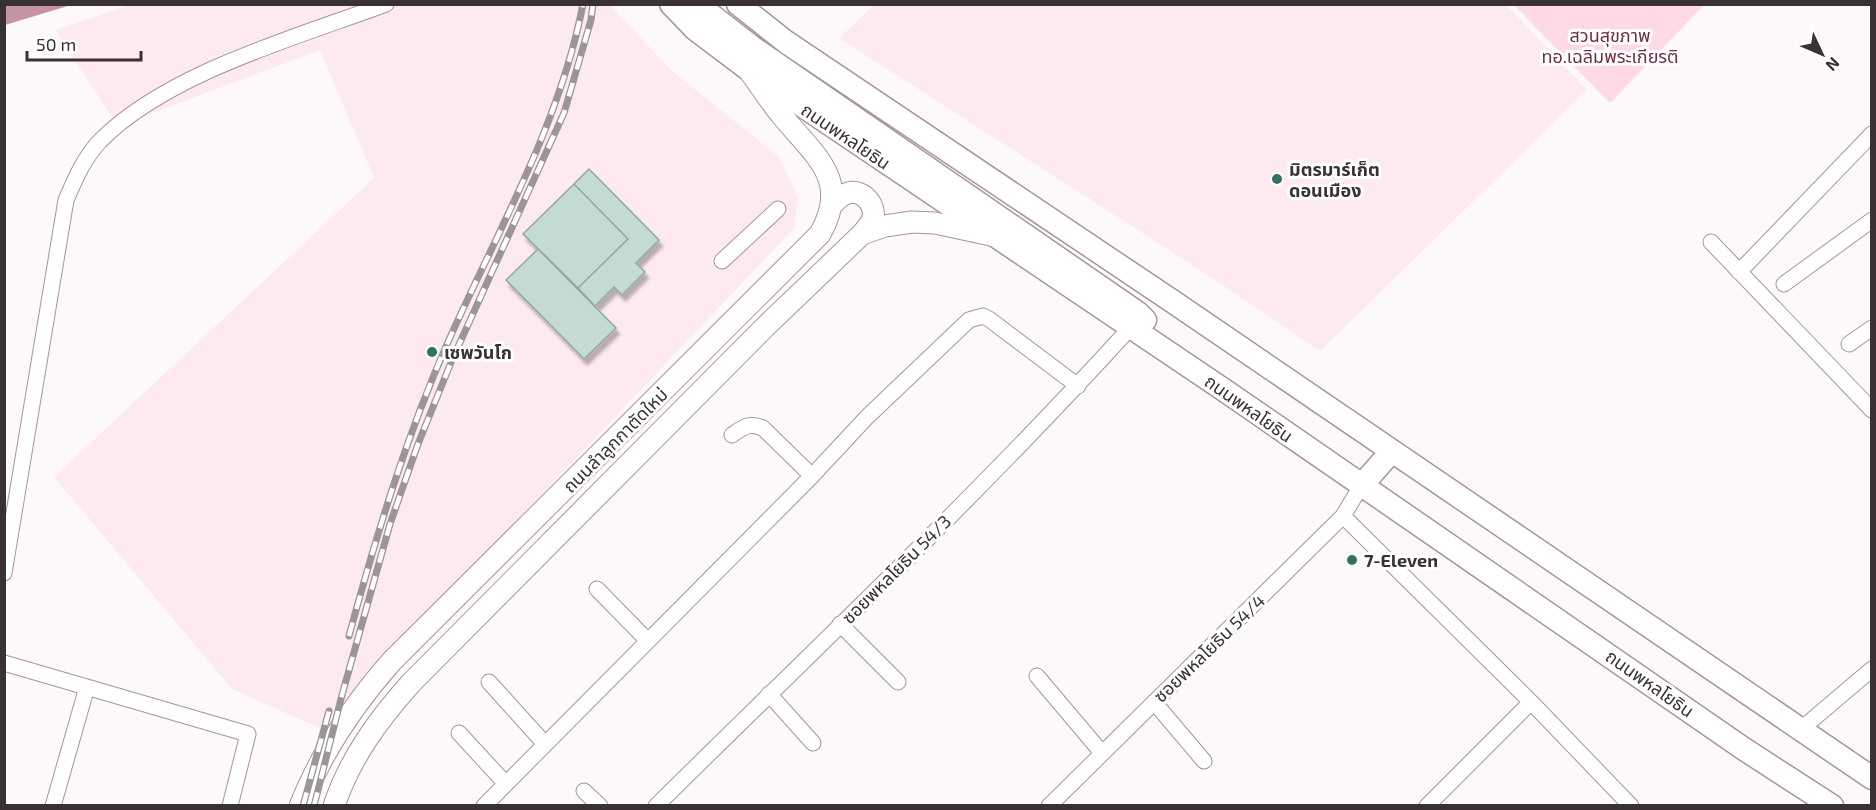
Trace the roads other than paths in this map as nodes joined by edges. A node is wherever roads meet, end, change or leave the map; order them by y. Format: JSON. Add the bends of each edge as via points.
{"nodes":[{"id":1,"x":386,"y":4,"type":"edge"},
{"id":2,"x":671,"y":4,"type":"edge"},
{"id":3,"x":697,"y":4,"type":"edge"},
{"id":4,"x":738,"y":4,"type":"edge"},
{"id":5,"x":748,"y":69,"type":"junction"},
{"id":6,"x":1872,"y":134,"type":"edge"},
{"id":7,"x":832,"y":204,"type":"junction"},
{"id":8,"x":778,"y":209,"type":"dead end"},
{"id":9,"x":1872,"y":220,"type":"edge"},
{"id":10,"x":862,"y":234,"type":"junction"},
{"id":11,"x":991,"y":235,"type":"junction"},
{"id":12,"x":1711,"y":242,"type":"dead end"},
{"id":13,"x":722,"y":261,"type":"dead end"},
{"id":14,"x":1739,"y":272,"type":"junction"},
{"id":15,"x":1784,"y":284,"type":"dead end"},
{"id":16,"x":1131,"y":327,"type":"junction"},
{"id":17,"x":1872,"y":328,"type":"edge"},
{"id":18,"x":1849,"y":344,"type":"dead end"},
{"id":19,"x":1192,"y":369,"type":"junction"},
{"id":20,"x":1078,"y":386,"type":"junction"},
{"id":21,"x":1872,"y":410,"type":"edge"},
{"id":22,"x":732,"y":435,"type":"dead end"},
{"id":23,"x":1391,"y":452,"type":"junction"},
{"id":24,"x":812,"y":476,"type":"junction"},
{"id":25,"x":1361,"y":486,"type":"junction"},
{"id":26,"x":1343,"y":516,"type":"junction"},
{"id":27,"x":4,"y":573,"type":"edge"},
{"id":28,"x":597,"y":589,"type":"dead end"},
{"id":29,"x":840,"y":624,"type":"junction"},
{"id":30,"x":648,"y":641,"type":"junction"},
{"id":31,"x":4,"y":663,"type":"edge"},
{"id":32,"x":1872,"y":669,"type":"edge"},
{"id":33,"x":1037,"y":676,"type":"dead end"},
{"id":34,"x":489,"y":682,"type":"dead end"},
{"id":35,"x":898,"y":682,"type":"dead end"},
{"id":36,"x":87,"y":687,"type":"junction"},
{"id":37,"x":769,"y":694,"type":"junction"},
{"id":38,"x":1154,"y":702,"type":"junction"},
{"id":39,"x":1532,"y":702,"type":"junction"},
{"id":40,"x":1800,"y":730,"type":"junction"},
{"id":41,"x":459,"y":733,"type":"dead end"},
{"id":42,"x":813,"y":743,"type":"dead end"},
{"id":43,"x":545,"y":744,"type":"junction"},
{"id":44,"x":1102,"y":753,"type":"junction"},
{"id":45,"x":1204,"y":760,"type":"dead end"},
{"id":46,"x":1872,"y":778,"type":"edge"},
{"id":47,"x":506,"y":784,"type":"junction"},
{"id":48,"x":584,"y":791,"type":"dead end"},
{"id":49,"x":1054,"y":804,"type":"edge"},
{"id":50,"x":53,"y":806,"type":"edge"},
{"id":51,"x":230,"y":806,"type":"edge"},
{"id":52,"x":300,"y":806,"type":"edge"},
{"id":53,"x":334,"y":806,"type":"edge"},
{"id":54,"x":484,"y":806,"type":"edge"},
{"id":55,"x":600,"y":806,"type":"edge"},
{"id":56,"x":656,"y":806,"type":"edge"},
{"id":57,"x":1427,"y":806,"type":"edge"},
{"id":58,"x":1631,"y":806,"type":"edge"},
{"id":59,"x":1832,"y":806,"type":"edge"}],
"edges":[{"from":1,"to":27,"type":"street","via":[[188,81],[134,112],[99,142],[78,172],[66,200]]},
{"from":2,"to":5,"type":"main road","name":"ถนนพหลโยธิน","via":[[695,29]]},
{"from":3,"to":19,"type":"main road","via":[[762,54],[1138,313]]},
{"from":4,"to":23,"type":"main road","via":[[786,42]]},
{"from":5,"to":7,"type":"main road","name":"ถนนลำลูกกาตัดใหม่","via":[[825,167],[831,181]]},
{"from":5,"to":11,"type":"main road","name":"ถนนพหลโยธิน"},
{"from":6,"to":14,"type":"street"},
{"from":7,"to":10,"type":"main road","via":[[850,192],[866,197],[874,215]]},
{"from":7,"to":52,"type":"main road","name":"ถนนลำลูกกาตัดใหม่","via":[[820,234],[392,661],[349,714],[323,756]]},
{"from":8,"to":13,"type":"street"},
{"from":9,"to":15,"type":"street"},
{"from":10,"to":11,"type":"main road","name":"ถนนลำลูกกาตัดใหม่","via":[[912,222]]},
{"from":10,"to":53,"type":"main road","name":"ถนนลำลูกกาตัดใหม่","via":[[411,683],[363,744]]},
{"from":11,"to":16,"type":"main road","name":"ถนนพหลโยธิน"},
{"from":12,"to":14,"type":"street"},
{"from":14,"to":21,"type":"street"},
{"from":16,"to":19,"type":"main road","name":"ถนนพหลโยธิน"},
{"from":16,"to":20,"type":"street","name":"ซอยพหลโยธิน 54/3"},
{"from":17,"to":18,"type":"street"},
{"from":19,"to":25,"type":"main road","name":"ถนนพหลโยธิน"},
{"from":20,"to":24,"type":"street","via":[[989,319],[976,317],[960,327],[867,417]]},
{"from":20,"to":29,"type":"street","name":"ซอยพหลโยธิน 54/3"},
{"from":22,"to":24,"type":"street","via":[[754,424],[763,428]]},
{"from":23,"to":25,"type":"main road"},
{"from":23,"to":40,"type":"main road"},
{"from":24,"to":30,"type":"street"},
{"from":25,"to":26,"type":"street","name":"ซอยพหลโยธิน 54/4"},
{"from":25,"to":59,"type":"main road","name":"ถนนพหลโยธิน"},
{"from":26,"to":38,"type":"street","name":"ซอยพหลโยธิน 54/4"},
{"from":26,"to":39,"type":"street"},
{"from":28,"to":30,"type":"street"},
{"from":29,"to":35,"type":"street"},
{"from":29,"to":37,"type":"street","name":"ซอยพหลโยธิน 54/3"},
{"from":30,"to":43,"type":"street"},
{"from":31,"to":36,"type":"street"},
{"from":32,"to":40,"type":"street"},
{"from":33,"to":44,"type":"street"},
{"from":34,"to":43,"type":"street"},
{"from":36,"to":50,"type":"street"},
{"from":36,"to":51,"type":"street","via":[[248,734]]},
{"from":37,"to":42,"type":"street"},
{"from":37,"to":56,"type":"street","name":"ซอยพหลโยธิน 54/3"},
{"from":38,"to":44,"type":"street","name":"ซอยพหลโยธิน 54/4"},
{"from":38,"to":45,"type":"street"},
{"from":39,"to":57,"type":"street"},
{"from":39,"to":58,"type":"street"},
{"from":40,"to":46,"type":"main road"},
{"from":41,"to":47,"type":"street"},
{"from":43,"to":47,"type":"street"},
{"from":44,"to":49,"type":"street","name":"ซอยพหลโยธิน 54/4"},
{"from":47,"to":54,"type":"street"},
{"from":48,"to":55,"type":"street"}]}
